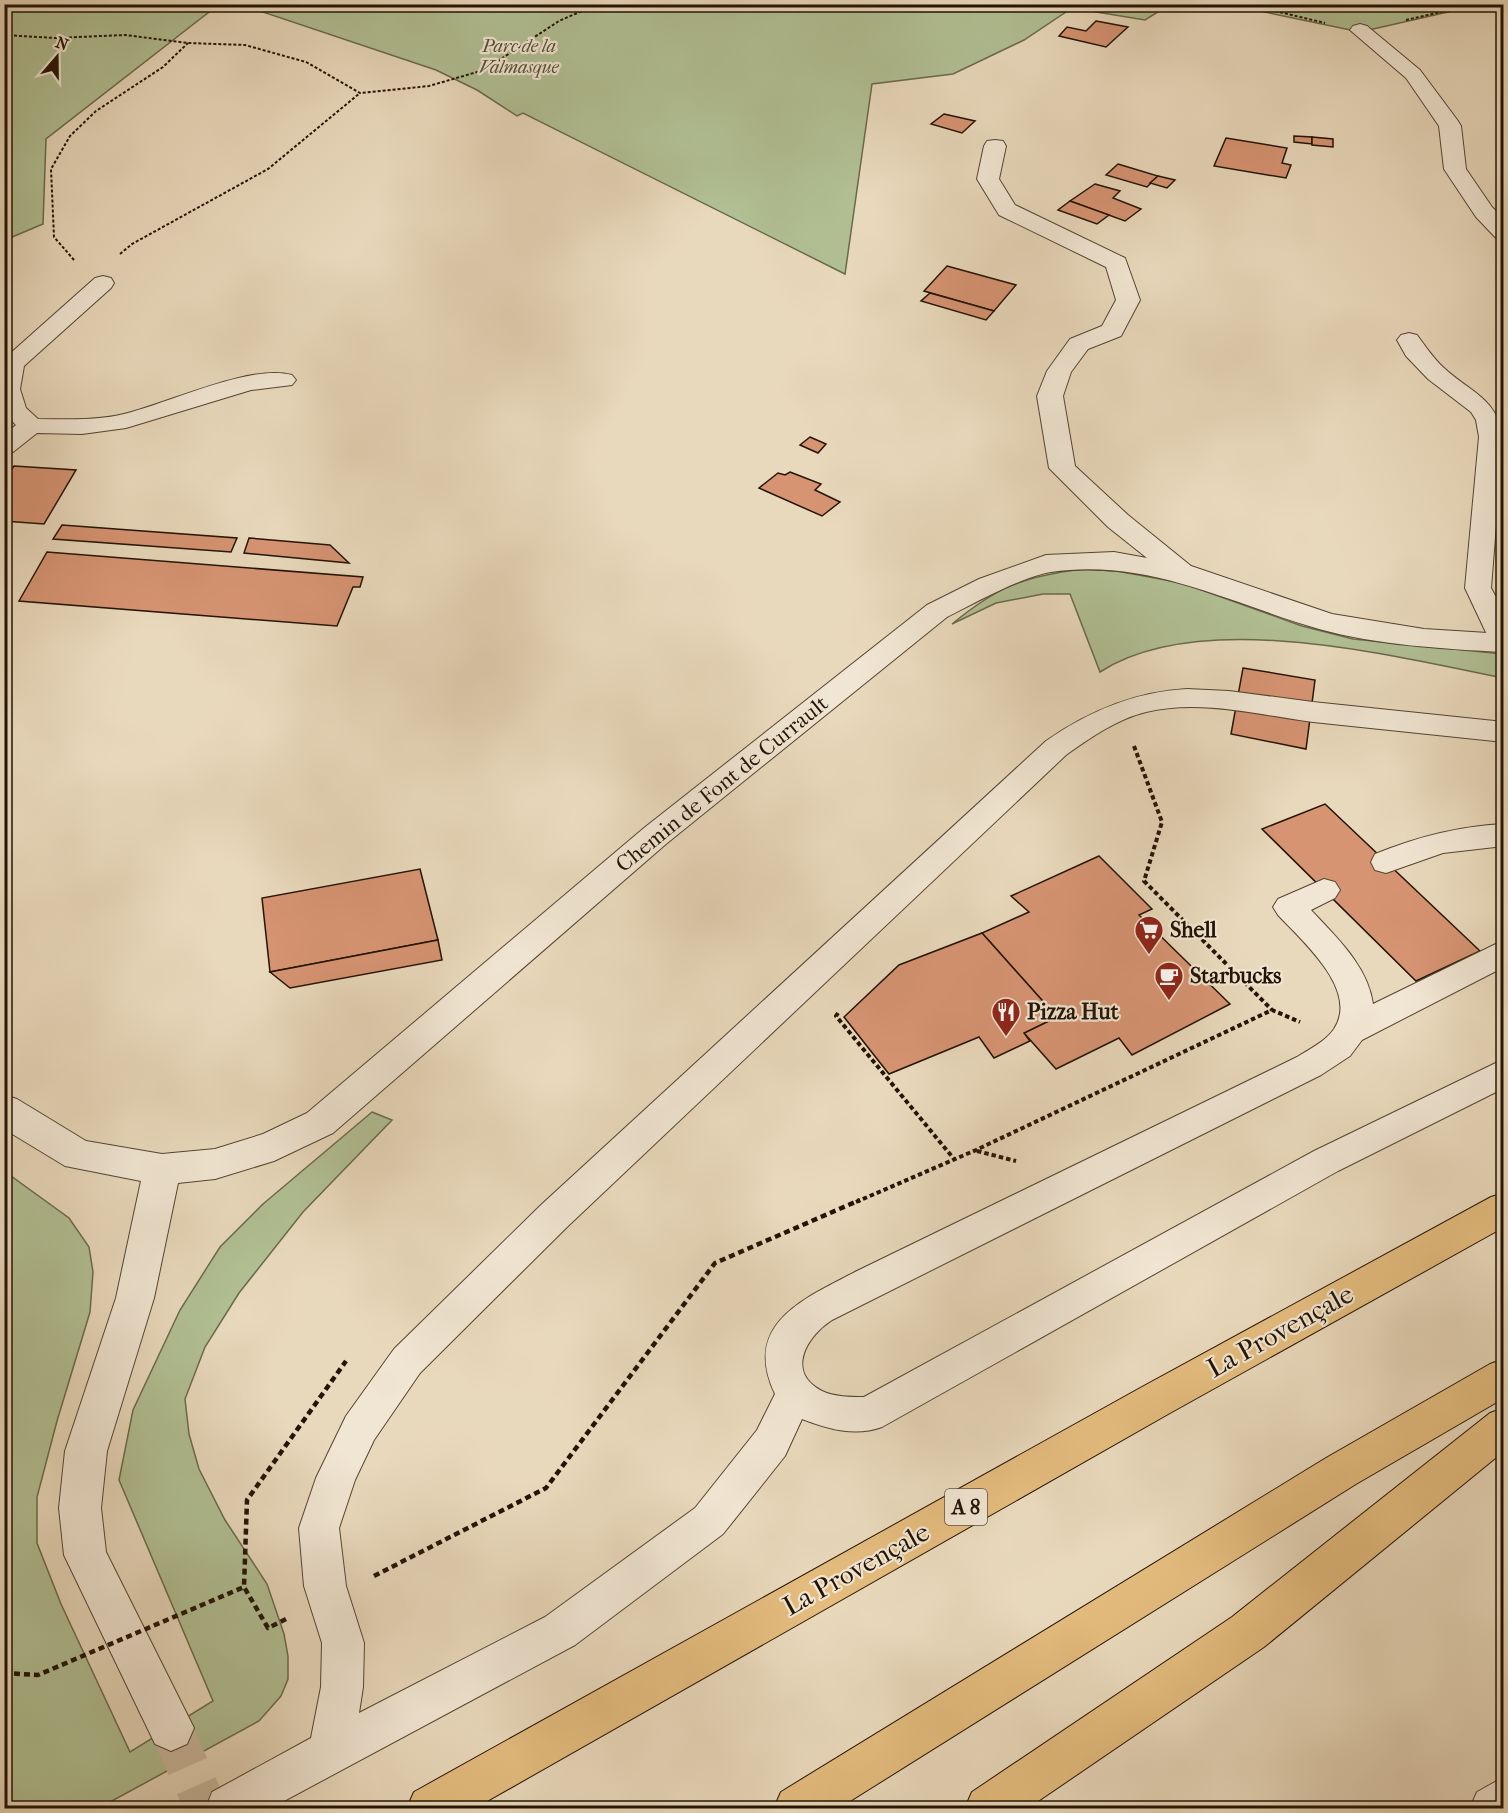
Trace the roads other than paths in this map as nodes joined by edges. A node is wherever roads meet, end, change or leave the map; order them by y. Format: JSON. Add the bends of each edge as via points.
{"nodes":[{"id":1,"x":1360,"y":30,"type":"dead end"},
{"id":2,"x":995,"y":146,"type":"dead end"},
{"id":3,"x":1503,"y":233,"type":"edge"},
{"id":4,"x":103,"y":283,"type":"road end"},
{"id":5,"x":1409,"y":340,"type":"dead end"},
{"id":6,"x":284,"y":380,"type":"dead end"},
{"id":7,"x":31,"y":426,"type":"junction"},
{"id":8,"x":4,"y":447,"type":"edge"},
{"id":9,"x":1183,"y":573,"type":"junction"},
{"id":10,"x":1503,"y":642,"type":"edge"},
{"id":11,"x":1503,"y":732,"type":"edge"},
{"id":12,"x":1503,"y":835,"type":"edge"},
{"id":13,"x":1386,"y":862,"type":"dead end"},
{"id":14,"x":1324,"y":890,"type":"dead end"},
{"id":15,"x":1500,"y":949,"type":"edge"},
{"id":16,"x":1352,"y":1030,"type":"junction"},
{"id":17,"x":1503,"y":1072,"type":"edge"},
{"id":18,"x":4,"y":1109,"type":"edge"},
{"id":19,"x":162,"y":1169,"type":"junction"},
{"id":20,"x":1503,"y":1208,"type":"edge"},
{"id":21,"x":1503,"y":1377,"type":"edge"},
{"id":22,"x":795,"y":1393,"type":"junction"},
{"id":23,"x":1503,"y":1426,"type":"edge"},
{"id":24,"x":171,"y":1728,"type":"tunnel mouth"},
{"id":25,"x":330,"y":1751,"type":"junction"},
{"id":26,"x":1503,"y":1800,"type":"edge"},
{"id":27,"x":228,"y":1809,"type":"edge"},
{"id":28,"x":429,"y":1809,"type":"edge"},
{"id":29,"x":797,"y":1809,"type":"edge"},
{"id":30,"x":988,"y":1809,"type":"edge"},
{"id":31,"x":1493,"y":1809,"type":"edge"}],
"edges":[{"from":1,"to":3,"type":"street","via":[[1413,74],[1450,126],[1455,169]]},
{"from":2,"to":9,"type":"street","via":[[988,179],[1007,210],[1117,263],[1128,300],[1112,332],[1079,344],[1059,371],[1050,396],[1062,468],[1118,521]]},
{"from":4,"to":7,"type":"lane","via":[[13,364],[8,389],[15,411]]},
{"from":5,"to":10,"type":"lane","via":[[1436,374],[1480,407],[1488,420],[1491,437],[1478,588]]},
{"from":6,"to":7,"type":"lane","via":[[249,383],[126,421],[82,427]]},
{"from":7,"to":8,"type":"lane"},
{"from":9,"to":10,"type":"street","name":"Chemin de Font de Currault","via":[[1328,622],[1424,638]]},
{"from":9,"to":19,"type":"street","name":"Chemin de Font de Currault","via":[[1114,561],[1046,564],[989,585],[937,611],[655,836],[320,1123],[274,1146],[215,1164]]},
{"from":11,"to":25,"type":"lane","via":[[1212,699],[1176,699],[1121,711],[1076,734],[1033,769],[570,1201],[407,1361],[360,1428],[336,1478],[320,1528],[326,1586],[343,1643],[342,1687]]},
{"from":12,"to":13,"type":"lane","via":[[1425,845]]},
{"from":14,"to":16,"type":"lane","via":[[1289,907],[1348,973],[1357,993]]},
{"from":15,"to":16,"type":"lane"},
{"from":16,"to":22,"type":"lane","via":[[1339,1045],[1309,1066],[870,1282],[805,1318],[790,1337],[783,1357],[784,1377]]},
{"from":17,"to":22,"type":"lane","via":[[1326,1161],[868,1415],[839,1414],[812,1406]]},
{"from":18,"to":19,"type":"street","name":"Chemin de Font de Currault","via":[[78,1155]]},
{"from":19,"to":24,"type":"street","via":[[135,1298],[86,1451],[80,1508],[85,1555]]},
{"from":20,"to":28,"type":"highway","name":"La Provençale","number":"A 8"},
{"from":21,"to":29,"type":"highway","via":[[1341,1471]]},
{"from":22,"to":25,"type":"lane","via":[[771,1443],[709,1521],[560,1631]]},
{"from":23,"to":30,"type":"highway","via":[[1248,1632]]},
{"from":25,"to":27,"type":"lane"},
{"from":26,"to":31,"type":"street"}]}
